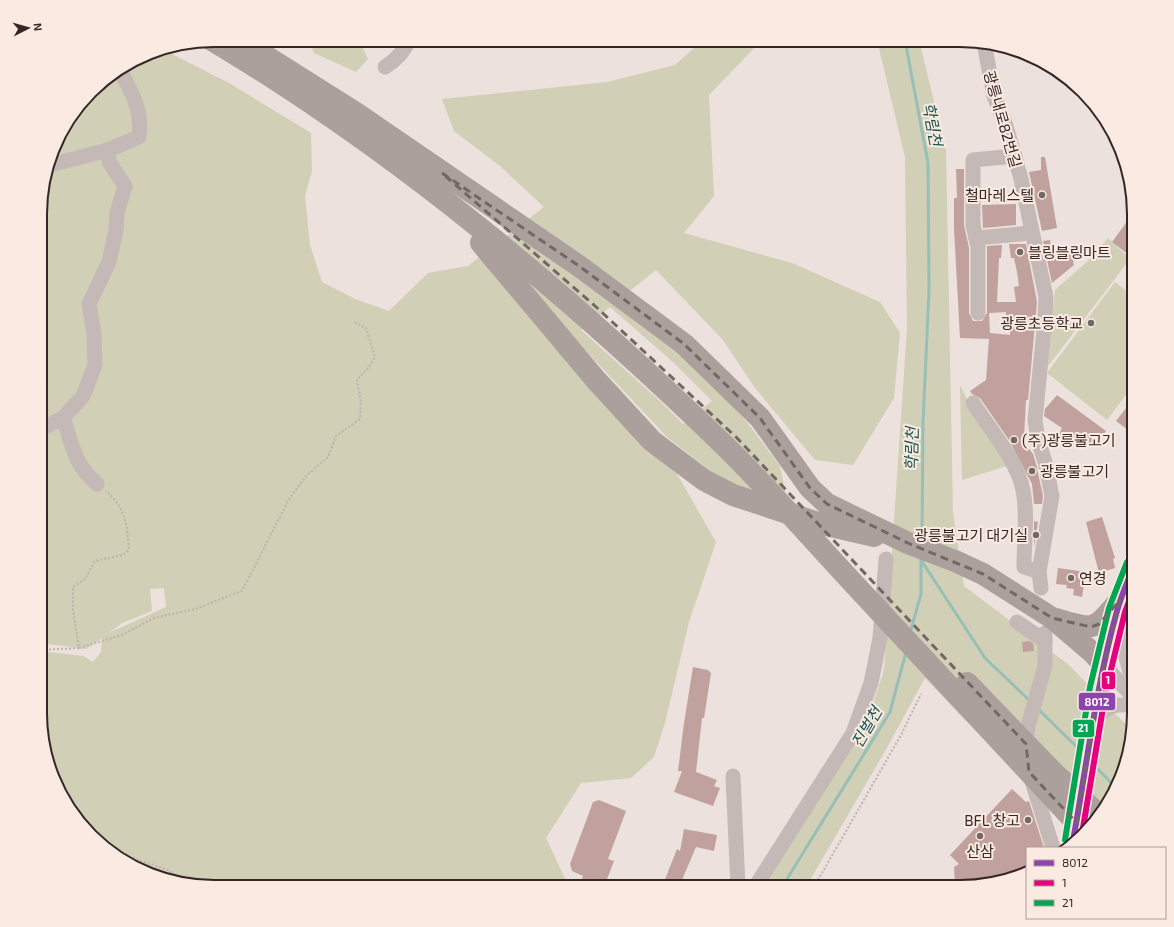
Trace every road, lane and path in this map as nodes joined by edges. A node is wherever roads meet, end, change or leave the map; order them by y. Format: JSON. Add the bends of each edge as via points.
{"nodes":[{"id":1,"x":223,"y":47,"type":"edge"},
{"id":2,"x":251,"y":47,"type":"edge"},
{"id":3,"x":406,"y":47,"type":"edge"},
{"id":4,"x":985,"y":49,"type":"edge"},
{"id":5,"x":385,"y":67,"type":"dead end"},
{"id":6,"x":122,"y":74,"type":"edge"},
{"id":7,"x":108,"y":150,"type":"junction"},
{"id":8,"x":1015,"y":156,"type":"junction"},
{"id":9,"x":55,"y":164,"type":"edge"},
{"id":10,"x":437,"y":182,"type":"junction"},
{"id":11,"x":1031,"y":233,"type":"junction"},
{"id":12,"x":976,"y":238,"type":"junction"},
{"id":13,"x":978,"y":313,"type":"dead end"},
{"id":14,"x":354,"y":322,"type":"dead end"},
{"id":15,"x":973,"y":403,"type":"dead end"},
{"id":16,"x":63,"y":418,"type":"junction"},
{"id":17,"x":47,"y":426,"type":"edge"},
{"id":18,"x":732,"y":443,"type":"junction"},
{"id":19,"x":97,"y":484,"type":"joint"},
{"id":20,"x":910,"y":544,"type":"junction"},
{"id":21,"x":886,"y":559,"type":"dead end"},
{"id":22,"x":1039,"y":572,"type":"junction"},
{"id":23,"x":1127,"y":582,"type":"edge"},
{"id":24,"x":1041,"y":588,"type":"dead end"},
{"id":25,"x":1120,"y":600,"type":"junction"},
{"id":26,"x":1017,"y":622,"type":"dead end"},
{"id":27,"x":1048,"y":631,"type":"junction"},
{"id":28,"x":79,"y":648,"type":"junction"},
{"id":29,"x":47,"y":650,"type":"edge"},
{"id":30,"x":1127,"y":661,"type":"edge"},
{"id":31,"x":1104,"y":665,"type":"junction"},
{"id":32,"x":1127,"y":690,"type":"edge"},
{"id":33,"x":921,"y":694,"type":"dead end"},
{"id":34,"x":1127,"y":705,"type":"edge"},
{"id":35,"x":1094,"y":722,"type":"junction"},
{"id":36,"x":733,"y":776,"type":"dead end"},
{"id":37,"x":1095,"y":812,"type":"edge"},
{"id":38,"x":1081,"y":828,"type":"edge"},
{"id":39,"x":1074,"y":835,"type":"edge"},
{"id":40,"x":1053,"y":847,"type":"edge"},
{"id":41,"x":121,"y":852,"type":"edge"},
{"id":42,"x":176,"y":876,"type":"edge"},
{"id":43,"x":738,"y":880,"type":"edge"},
{"id":44,"x":759,"y":880,"type":"edge"},
{"id":45,"x":818,"y":880,"type":"edge"}],
"edges":[{"from":1,"to":10,"type":"highway","via":[[340,124]]},
{"from":2,"to":10,"type":"highway","via":[[356,113]]},
{"from":3,"to":5,"type":"street"},
{"from":4,"to":8,"type":"street","name":"광릉내로82번길","via":[[994,96]]},
{"from":6,"to":7,"type":"street","via":[[138,104],[141,123],[139,137]]},
{"from":7,"to":9,"type":"street"},
{"from":7,"to":16,"type":"street","via":[[108,162],[125,186],[108,262],[89,304],[94,334],[95,365],[83,396]]},
{"from":8,"to":11,"type":"street","name":"광릉내로82번길"},
{"from":8,"to":12,"type":"street","via":[[973,160],[973,225]]},
{"from":10,"to":18,"type":"highway","via":[[623,331]]},
{"from":10,"to":20,"type":"highway","via":[[579,266],[684,344],[760,418],[810,488],[827,504]]},
{"from":10,"to":20,"type":"highway","via":[[487,250],[596,380],[652,441],[704,480],[733,495],[818,523]]},
{"from":11,"to":12,"type":"street"},
{"from":11,"to":22,"type":"street","name":"광릉내로82번길","via":[[1046,297],[1035,420],[1052,496]]},
{"from":12,"to":13,"type":"street"},
{"from":14,"to":28,"type":"path","via":[[366,328],[375,357],[369,368],[357,380],[361,402],[360,419],[336,436],[328,457],[306,476],[288,501],[242,591],[195,609],[154,618],[122,634]]},
{"from":15,"to":22,"type":"street","via":[[1016,469],[1023,490],[1024,567]]},
{"from":16,"to":17,"type":"street"},
{"from":16,"to":19,"type":"street","via":[[82,469]]},
{"from":18,"to":37,"type":"highway","via":[[1053,772]]},
{"from":18,"to":38,"type":"highway"},
{"from":19,"to":28,"type":"path","via":[[116,500],[126,518],[129,550],[123,555],[95,561],[85,579],[72,588]]},
{"from":20,"to":27,"type":"highway","via":[[983,574]]},
{"from":21,"to":44,"type":"street","via":[[880,638],[871,683],[853,733]]},
{"from":22,"to":24,"type":"street","name":"광릉내로82번길"},
{"from":23,"to":25,"type":"street"},
{"from":25,"to":27,"type":"highway","via":[[1099,624]]},
{"from":25,"to":30,"type":"street","via":[[1122,642]]},
{"from":25,"to":31,"type":"street"},
{"from":26,"to":27,"type":"street"},
{"from":27,"to":31,"type":"highway","via":[[1093,653]]},
{"from":27,"to":40,"type":"street","via":[[1042,677],[1028,726],[1025,748],[1029,773]]},
{"from":28,"to":29,"type":"path"},
{"from":31,"to":32,"type":"street"},
{"from":31,"to":35,"type":"street"},
{"from":33,"to":45,"type":"path"},
{"from":34,"to":35,"type":"street","via":[[1115,704],[1102,712]]},
{"from":35,"to":39,"type":"street"},
{"from":36,"to":43,"type":"street"},
{"from":41,"to":42,"type":"path"}]}
